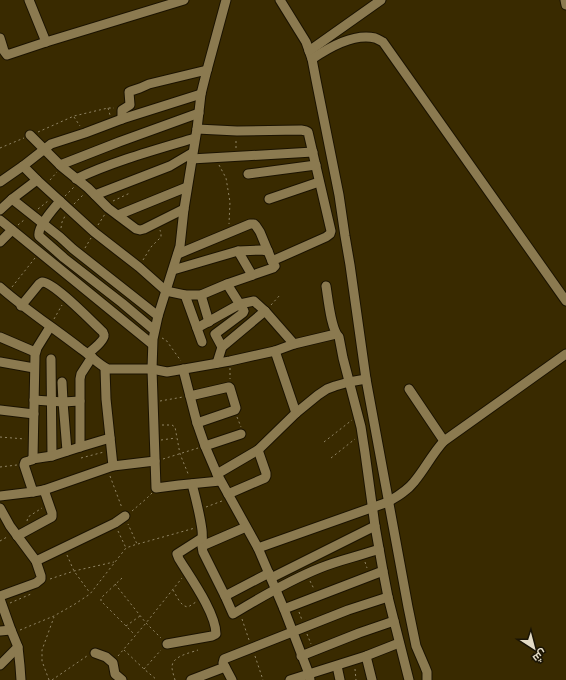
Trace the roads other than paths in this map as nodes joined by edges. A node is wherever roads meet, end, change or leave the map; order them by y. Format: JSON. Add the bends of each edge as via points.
{"nodes":[{"id":1,"x":29,"y":0,"type":"edge"},
{"id":2,"x":184,"y":0,"type":"edge"},
{"id":3,"x":226,"y":0,"type":"edge"},
{"id":4,"x":280,"y":0,"type":"edge"},
{"id":5,"x":381,"y":0,"type":"edge"},
{"id":6,"x":565,"y":0,"type":"edge"},
{"id":7,"x":566,"y":5,"type":"edge"},
{"id":8,"x":0,"y":38,"type":"edge"},
{"id":9,"x":46,"y":42,"type":"junction"},
{"id":10,"x":310,"y":55,"type":"junction"},
{"id":11,"x":207,"y":70,"type":"junction"},
{"id":12,"x":201,"y":94,"type":"junction"},
{"id":13,"x":199,"y":113,"type":"junction"},
{"id":14,"x":122,"y":119,"type":"junction"},
{"id":15,"x":196,"y":133,"type":"junction"},
{"id":16,"x":30,"y":135,"type":"dead end"},
{"id":17,"x":45,"y":149,"type":"junction"},
{"id":18,"x":313,"y":152,"type":"junction"},
{"id":19,"x":192,"y":156,"type":"junction"},
{"id":20,"x":316,"y":165,"type":"junction"},
{"id":21,"x":23,"y":166,"type":"junction"},
{"id":22,"x":61,"y":166,"type":"junction"},
{"id":23,"x":248,"y":174,"type":"dead end"},
{"id":24,"x":78,"y":180,"type":"junction"},
{"id":25,"x":0,"y":182,"type":"edge"},
{"id":26,"x":319,"y":182,"type":"junction"},
{"id":27,"x":40,"y":183,"type":"junction"},
{"id":28,"x":187,"y":188,"type":"junction"},
{"id":29,"x":95,"y":195,"type":"junction"},
{"id":30,"x":57,"y":198,"type":"junction"},
{"id":31,"x":12,"y":199,"type":"junction"},
{"id":32,"x":269,"y":199,"type":"dead end"},
{"id":33,"x":184,"y":209,"type":"junction"},
{"id":34,"x":0,"y":210,"type":"edge"},
{"id":35,"x":118,"y":215,"type":"junction"},
{"id":36,"x":0,"y":220,"type":"edge"},
{"id":37,"x":43,"y":224,"type":"junction"},
{"id":38,"x":12,"y":230,"type":"junction"},
{"id":39,"x":0,"y":242,"type":"edge"},
{"id":40,"x":268,"y":251,"type":"junction"},
{"id":41,"x":238,"y":252,"type":"junction"},
{"id":42,"x":178,"y":254,"type":"junction"},
{"id":43,"x":272,"y":261,"type":"junction"},
{"id":44,"x":173,"y":270,"type":"junction"},
{"id":45,"x":252,"y":275,"type":"junction"},
{"id":46,"x":228,"y":284,"type":"junction"},
{"id":47,"x":326,"y":286,"type":"dead end"},
{"id":48,"x":4,"y":290,"type":"edge"},
{"id":49,"x":166,"y":291,"type":"junction"},
{"id":50,"x":185,"y":295,"type":"junction"},
{"id":51,"x":200,"y":295,"type":"junction"},
{"id":52,"x":566,"y":301,"type":"edge"},
{"id":53,"x":240,"y":304,"type":"junction"},
{"id":54,"x":21,"y":306,"type":"junction"},
{"id":55,"x":265,"y":311,"type":"junction"},
{"id":56,"x":158,"y":316,"type":"junction"},
{"id":57,"x":209,"y":322,"type":"junction"},
{"id":58,"x":50,"y":327,"type":"junction"},
{"id":59,"x":197,"y":328,"type":"junction"},
{"id":60,"x":336,"y":334,"type":"junction"},
{"id":61,"x":0,"y":337,"type":"edge"},
{"id":62,"x":153,"y":338,"type":"junction"},
{"id":63,"x":202,"y":342,"type":"dead end"},
{"id":64,"x":294,"y":344,"type":"junction"},
{"id":65,"x":222,"y":347,"type":"junction"},
{"id":66,"x":275,"y":351,"type":"junction"},
{"id":67,"x":35,"y":352,"type":"junction"},
{"id":68,"x":566,"y":354,"type":"edge"},
{"id":69,"x":90,"y":355,"type":"junction"},
{"id":70,"x":51,"y":360,"type":"dead end"},
{"id":71,"x":0,"y":362,"type":"edge"},
{"id":72,"x":217,"y":363,"type":"junction"},
{"id":73,"x":34,"y":368,"type":"junction"},
{"id":74,"x":105,"y":368,"type":"junction"},
{"id":75,"x":152,"y":369,"type":"junction"},
{"id":76,"x":185,"y":369,"type":"junction"},
{"id":77,"x":366,"y":379,"type":"junction"},
{"id":78,"x":62,"y":382,"type":"dead end"},
{"id":79,"x":349,"y":382,"type":"junction"},
{"id":80,"x":408,"y":388,"type":"dead end"},
{"id":81,"x":190,"y":396,"type":"junction"},
{"id":82,"x":34,"y":400,"type":"junction"},
{"id":83,"x":52,"y":401,"type":"junction"},
{"id":84,"x":80,"y":401,"type":"junction"},
{"id":85,"x":62,"y":402,"type":"junction"},
{"id":86,"x":371,"y":405,"type":"junction"},
{"id":87,"x":0,"y":410,"type":"edge"},
{"id":88,"x":357,"y":412,"type":"junction"},
{"id":89,"x":34,"y":414,"type":"junction"},
{"id":90,"x":296,"y":414,"type":"junction"},
{"id":91,"x":197,"y":423,"type":"junction"},
{"id":92,"x":241,"y":434,"type":"road end"},
{"id":93,"x":110,"y":438,"type":"junction"},
{"id":94,"x":444,"y":441,"type":"junction"},
{"id":95,"x":205,"y":446,"type":"junction"},
{"id":96,"x":80,"y":447,"type":"junction"},
{"id":97,"x":258,"y":450,"type":"junction"},
{"id":98,"x":67,"y":451,"type":"junction"},
{"id":99,"x":52,"y":456,"type":"junction"},
{"id":100,"x":32,"y":459,"type":"junction"},
{"id":101,"x":155,"y":461,"type":"junction"},
{"id":102,"x":110,"y":467,"type":"junction"},
{"id":103,"x":218,"y":478,"type":"junction"},
{"id":104,"x":192,"y":484,"type":"junction"},
{"id":105,"x":44,"y":490,"type":"junction"},
{"id":106,"x":33,"y":492,"type":"junction"},
{"id":107,"x":0,"y":496,"type":"edge"},
{"id":108,"x":229,"y":496,"type":"junction"},
{"id":109,"x":388,"y":502,"type":"junction"},
{"id":110,"x":372,"y":508,"type":"junction"},
{"id":111,"x":0,"y":510,"type":"edge"},
{"id":112,"x":125,"y":516,"type":"road end"},
{"id":113,"x":375,"y":526,"type":"junction"},
{"id":114,"x":246,"y":527,"type":"junction"},
{"id":115,"x":16,"y":535,"type":"junction"},
{"id":116,"x":202,"y":542,"type":"junction"},
{"id":117,"x":258,"y":548,"type":"junction"},
{"id":118,"x":379,"y":549,"type":"junction"},
{"id":119,"x":36,"y":561,"type":"junction"},
{"id":120,"x":383,"y":571,"type":"junction"},
{"id":121,"x":270,"y":576,"type":"junction"},
{"id":122,"x":275,"y":590,"type":"junction"},
{"id":123,"x":225,"y":596,"type":"junction"},
{"id":124,"x":388,"y":596,"type":"junction"},
{"id":125,"x":1,"y":601,"type":"edge"},
{"id":126,"x":284,"y":609,"type":"junction"},
{"id":127,"x":394,"y":621,"type":"junction"},
{"id":128,"x":0,"y":631,"type":"edge"},
{"id":129,"x":11,"y":632,"type":"junction"},
{"id":130,"x":292,"y":632,"type":"junction"},
{"id":131,"x":399,"y":643,"type":"junction"},
{"id":132,"x":167,"y":644,"type":"road end"},
{"id":133,"x":18,"y":647,"type":"junction"},
{"id":134,"x":95,"y":653,"type":"road end"},
{"id":135,"x":301,"y":656,"type":"junction"},
{"id":136,"x":366,"y":656,"type":"junction"},
{"id":137,"x":421,"y":658,"type":"junction"},
{"id":138,"x":404,"y":663,"type":"junction"},
{"id":139,"x":0,"y":665,"type":"edge"},
{"id":140,"x":337,"y":666,"type":"junction"},
{"id":141,"x":225,"y":667,"type":"junction"},
{"id":142,"x":309,"y":677,"type":"edge"},
{"id":143,"x":21,"y":680,"type":"edge"},
{"id":144,"x":122,"y":680,"type":"edge"},
{"id":145,"x":191,"y":680,"type":"edge"},
{"id":146,"x":232,"y":680,"type":"edge"},
{"id":147,"x":290,"y":680,"type":"edge"},
{"id":148,"x":340,"y":680,"type":"edge"},
{"id":149,"x":372,"y":680,"type":"edge"},
{"id":150,"x":408,"y":680,"type":"edge"},
{"id":151,"x":427,"y":680,"type":"edge"}],
"edges":[{"from":1,"to":9,"type":"street"},
{"from":2,"to":9,"type":"street"},
{"from":3,"to":11,"type":"street"},
{"from":4,"to":10,"type":"street","via":[[302,36]]},
{"from":5,"to":10,"type":"street"},
{"from":6,"to":7,"type":"street"},
{"from":8,"to":9,"type":"street","via":[[8,55]]},
{"from":10,"to":52,"type":"street","via":[[352,40],[369,37],[383,42]]},
{"from":10,"to":77,"type":"street","via":[[339,195]]},
{"from":11,"to":12,"type":"street"},
{"from":11,"to":14,"type":"street","via":[[131,90],[130,104],[122,110]]},
{"from":12,"to":13,"type":"street"},
{"from":12,"to":14,"type":"street"},
{"from":13,"to":15,"type":"street"},
{"from":13,"to":22,"type":"street"},
{"from":14,"to":17,"type":"street","via":[[52,144]]},
{"from":15,"to":18,"type":"street","via":[[306,131]]},
{"from":15,"to":19,"type":"street"},
{"from":15,"to":24,"type":"street","via":[[108,165]]},
{"from":16,"to":17,"type":"street"},
{"from":17,"to":21,"type":"street"},
{"from":17,"to":22,"type":"street"},
{"from":18,"to":19,"type":"street","via":[[216,158]]},
{"from":18,"to":20,"type":"street"},
{"from":19,"to":28,"type":"street"},
{"from":19,"to":29,"type":"street"},
{"from":20,"to":23,"type":"street"},
{"from":20,"to":26,"type":"street"},
{"from":21,"to":25,"type":"street"},
{"from":21,"to":27,"type":"street"},
{"from":22,"to":24,"type":"street"},
{"from":24,"to":29,"type":"street"},
{"from":26,"to":32,"type":"street"},
{"from":26,"to":43,"type":"street","via":[[331,233]]},
{"from":27,"to":30,"type":"street"},
{"from":27,"to":31,"type":"street"},
{"from":28,"to":33,"type":"street"},
{"from":28,"to":35,"type":"street"},
{"from":29,"to":35,"type":"street"},
{"from":30,"to":37,"type":"street"},
{"from":30,"to":49,"type":"street"},
{"from":31,"to":34,"type":"street"},
{"from":31,"to":37,"type":"street"},
{"from":33,"to":35,"type":"street","via":[[140,230]]},
{"from":33,"to":42,"type":"street","via":[[182,240]]},
{"from":36,"to":38,"type":"street"},
{"from":37,"to":56,"type":"street"},
{"from":37,"to":62,"type":"street","via":[[38,232],[40,238],[122,303]]},
{"from":38,"to":39,"type":"street"},
{"from":38,"to":62,"type":"street","via":[[76,283]]},
{"from":40,"to":41,"type":"street"},
{"from":40,"to":42,"type":"street","via":[[260,232],[254,224],[250,224]]},
{"from":40,"to":43,"type":"street"},
{"from":41,"to":44,"type":"street"},
{"from":41,"to":45,"type":"street"},
{"from":42,"to":44,"type":"street"},
{"from":43,"to":45,"type":"street","via":[[275,266],[273,268]]},
{"from":44,"to":49,"type":"street"},
{"from":45,"to":46,"type":"street"},
{"from":46,"to":51,"type":"street"},
{"from":46,"to":53,"type":"street"},
{"from":47,"to":60,"type":"street"},
{"from":48,"to":54,"type":"street"},
{"from":49,"to":50,"type":"street"},
{"from":49,"to":56,"type":"street"},
{"from":50,"to":51,"type":"street"},
{"from":50,"to":59,"type":"street"},
{"from":51,"to":57,"type":"street"},
{"from":53,"to":55,"type":"street","via":[[254,301]]},
{"from":53,"to":57,"type":"street"},
{"from":53,"to":65,"type":"street","via":[[243,313],[215,334]]},
{"from":54,"to":58,"type":"street"},
{"from":54,"to":69,"type":"street","via":[[42,282],[47,282],[103,332],[104,337]]},
{"from":55,"to":64,"type":"street"},
{"from":55,"to":65,"type":"street"},
{"from":56,"to":62,"type":"street"},
{"from":57,"to":59,"type":"street"},
{"from":58,"to":67,"type":"street"},
{"from":58,"to":69,"type":"street"},
{"from":59,"to":63,"type":"street"},
{"from":60,"to":64,"type":"street"},
{"from":60,"to":79,"type":"street","via":[[339,337]]},
{"from":61,"to":67,"type":"street"},
{"from":62,"to":75,"type":"street"},
{"from":64,"to":66,"type":"street"},
{"from":65,"to":72,"type":"street"},
{"from":66,"to":72,"type":"street"},
{"from":66,"to":90,"type":"street"},
{"from":67,"to":73,"type":"street"},
{"from":68,"to":94,"type":"street"},
{"from":69,"to":74,"type":"street"},
{"from":69,"to":84,"type":"street","via":[[81,374]]},
{"from":70,"to":83,"type":"street"},
{"from":71,"to":73,"type":"street"},
{"from":72,"to":76,"type":"street"},
{"from":73,"to":82,"type":"street"},
{"from":74,"to":75,"type":"street"},
{"from":74,"to":93,"type":"street"},
{"from":75,"to":76,"type":"street","via":[[167,372]]},
{"from":75,"to":101,"type":"street"},
{"from":76,"to":81,"type":"street"},
{"from":77,"to":79,"type":"street"},
{"from":77,"to":86,"type":"street"},
{"from":78,"to":85,"type":"street"},
{"from":79,"to":88,"type":"street"},
{"from":79,"to":90,"type":"street","via":[[327,389]]},
{"from":80,"to":94,"type":"street"},
{"from":81,"to":91,"type":"street"},
{"from":81,"to":91,"type":"street","via":[[228,387],[236,408]]},
{"from":82,"to":83,"type":"street"},
{"from":82,"to":89,"type":"street"},
{"from":83,"to":85,"type":"street"},
{"from":83,"to":99,"type":"street"},
{"from":84,"to":85,"type":"street"},
{"from":84,"to":96,"type":"street"},
{"from":85,"to":98,"type":"street"},
{"from":86,"to":88,"type":"street"},
{"from":86,"to":109,"type":"street"},
{"from":87,"to":89,"type":"street"},
{"from":88,"to":110,"type":"street"},
{"from":89,"to":100,"type":"street"},
{"from":90,"to":97,"type":"street"},
{"from":91,"to":95,"type":"street"},
{"from":92,"to":95,"type":"street"},
{"from":93,"to":96,"type":"street"},
{"from":93,"to":102,"type":"street"},
{"from":94,"to":109,"type":"street","via":[[406,491]]},
{"from":95,"to":103,"type":"street"},
{"from":96,"to":98,"type":"street"},
{"from":97,"to":103,"type":"street"},
{"from":97,"to":108,"type":"street","via":[[266,473],[265,478]]},
{"from":98,"to":99,"type":"street"},
{"from":99,"to":100,"type":"street"},
{"from":100,"to":106,"type":"street","via":[[24,465]]},
{"from":101,"to":102,"type":"street"},
{"from":101,"to":104,"type":"street","via":[[156,488]]},
{"from":102,"to":105,"type":"street"},
{"from":103,"to":104,"type":"street"},
{"from":103,"to":108,"type":"street"},
{"from":104,"to":116,"type":"street"},
{"from":105,"to":106,"type":"street"},
{"from":105,"to":115,"type":"street","via":[[52,517]]},
{"from":106,"to":107,"type":"street"},
{"from":108,"to":114,"type":"street"},
{"from":109,"to":110,"type":"street"},
{"from":109,"to":137,"type":"street","via":[[414,638]]},
{"from":110,"to":113,"type":"street"},
{"from":110,"to":117,"type":"street"},
{"from":111,"to":115,"type":"street"},
{"from":112,"to":119,"type":"street"},
{"from":113,"to":118,"type":"street"},
{"from":113,"to":121,"type":"street"},
{"from":114,"to":116,"type":"street"},
{"from":114,"to":117,"type":"street"},
{"from":115,"to":119,"type":"street"},
{"from":116,"to":123,"type":"street","via":[[203,552]]},
{"from":116,"to":132,"type":"street","via":[[177,554],[214,620],[216,634]]},
{"from":117,"to":121,"type":"street"},
{"from":118,"to":120,"type":"street"},
{"from":118,"to":122,"type":"street","via":[[335,562]]},
{"from":119,"to":125,"type":"street","via":[[41,576],[39,580]]},
{"from":120,"to":124,"type":"street"},
{"from":120,"to":126,"type":"street"},
{"from":121,"to":122,"type":"street"},
{"from":121,"to":123,"type":"street"},
{"from":122,"to":123,"type":"street","via":[[233,614]]},
{"from":122,"to":126,"type":"street"},
{"from":124,"to":127,"type":"street"},
{"from":124,"to":130,"type":"street"},
{"from":125,"to":129,"type":"street"},
{"from":126,"to":130,"type":"street"},
{"from":127,"to":131,"type":"street"},
{"from":127,"to":135,"type":"street"},
{"from":128,"to":129,"type":"street"},
{"from":129,"to":133,"type":"street"},
{"from":130,"to":135,"type":"street"},
{"from":130,"to":141,"type":"street","via":[[224,659]]},
{"from":131,"to":136,"type":"street"},
{"from":131,"to":138,"type":"street"},
{"from":133,"to":139,"type":"street"},
{"from":133,"to":143,"type":"street"},
{"from":134,"to":144,"type":"street","via":[[113,663],[115,674]]},
{"from":135,"to":142,"type":"street"},
{"from":136,"to":140,"type":"street"},
{"from":136,"to":149,"type":"street"},
{"from":137,"to":138,"type":"street"},
{"from":137,"to":151,"type":"street","via":[[426,667]]},
{"from":138,"to":150,"type":"street"},
{"from":140,"to":142,"type":"street"},
{"from":140,"to":148,"type":"street"},
{"from":141,"to":145,"type":"street"},
{"from":141,"to":146,"type":"street"},
{"from":142,"to":147,"type":"street"}]}
